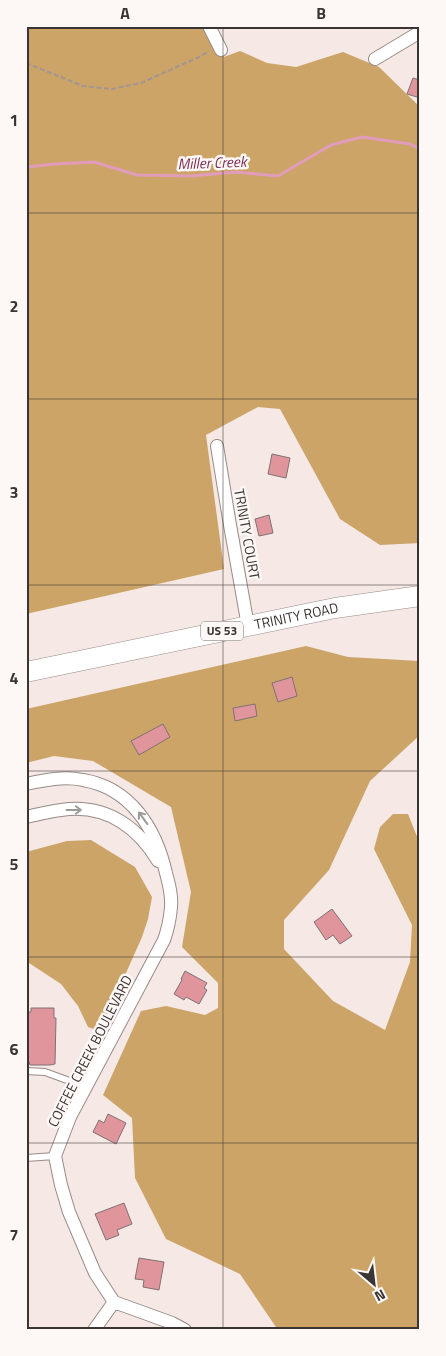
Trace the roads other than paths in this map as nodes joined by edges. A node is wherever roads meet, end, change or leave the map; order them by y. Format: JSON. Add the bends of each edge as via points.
{"nodes":[{"id":1,"x":209,"y":26,"type":"edge"},
{"id":2,"x":420,"y":32,"type":"edge"},
{"id":3,"x":220,"y":47,"type":"road end"},
{"id":4,"x":374,"y":58,"type":"dead end"},
{"id":5,"x":217,"y":446,"type":"dead end"},
{"id":6,"x":420,"y":596,"type":"edge"},
{"id":7,"x":248,"y":626,"type":"junction"},
{"id":8,"x":26,"y":672,"type":"edge"},
{"id":9,"x":26,"y":784,"type":"edge"},
{"id":10,"x":26,"y":817,"type":"edge"},
{"id":11,"x":168,"y":879,"type":"junction"},
{"id":12,"x":26,"y":1071,"type":"edge"},
{"id":13,"x":86,"y":1087,"type":"junction"},
{"id":14,"x":55,"y":1156,"type":"junction"},
{"id":15,"x":26,"y":1158,"type":"edge"},
{"id":16,"x":114,"y":1302,"type":"junction"},
{"id":17,"x":94,"y":1330,"type":"edge"},
{"id":18,"x":185,"y":1330,"type":"edge"}],
"edges":[{"from":1,"to":3,"type":"street"},
{"from":2,"to":4,"type":"street"},
{"from":5,"to":7,"type":"street","name":"TRINITY COURT"},
{"from":6,"to":7,"type":"highway","name":"TRINITY ROAD","number":"US 53","via":[[335,608]]},
{"from":7,"to":8,"type":"highway","name":"TRINITY ROAD","number":"US 53"},
{"from":11,"to":9,"type":"street","name":"COFFEE CREEK BOULEVARD","one_way":true,"via":[[152,833],[136,810],[121,796],[99,784],[73,778]]},
{"from":10,"to":11,"type":"street","name":"COFFEE CREEK BOULEVARD","one_way":true,"via":[[76,809],[118,820],[142,838]]},
{"from":11,"to":13,"type":"street","name":"COFFEE CREEK BOULEVARD","via":[[171,906],[164,940]]},
{"from":12,"to":13,"type":"lane","via":[[45,1072]]},
{"from":13,"to":14,"type":"street","name":"COFFEE CREEK BOULEVARD"},
{"from":14,"to":15,"type":"lane"},
{"from":14,"to":16,"type":"street","via":[[69,1212],[95,1273]]},
{"from":16,"to":17,"type":"street"},
{"from":16,"to":18,"type":"street"}]}
